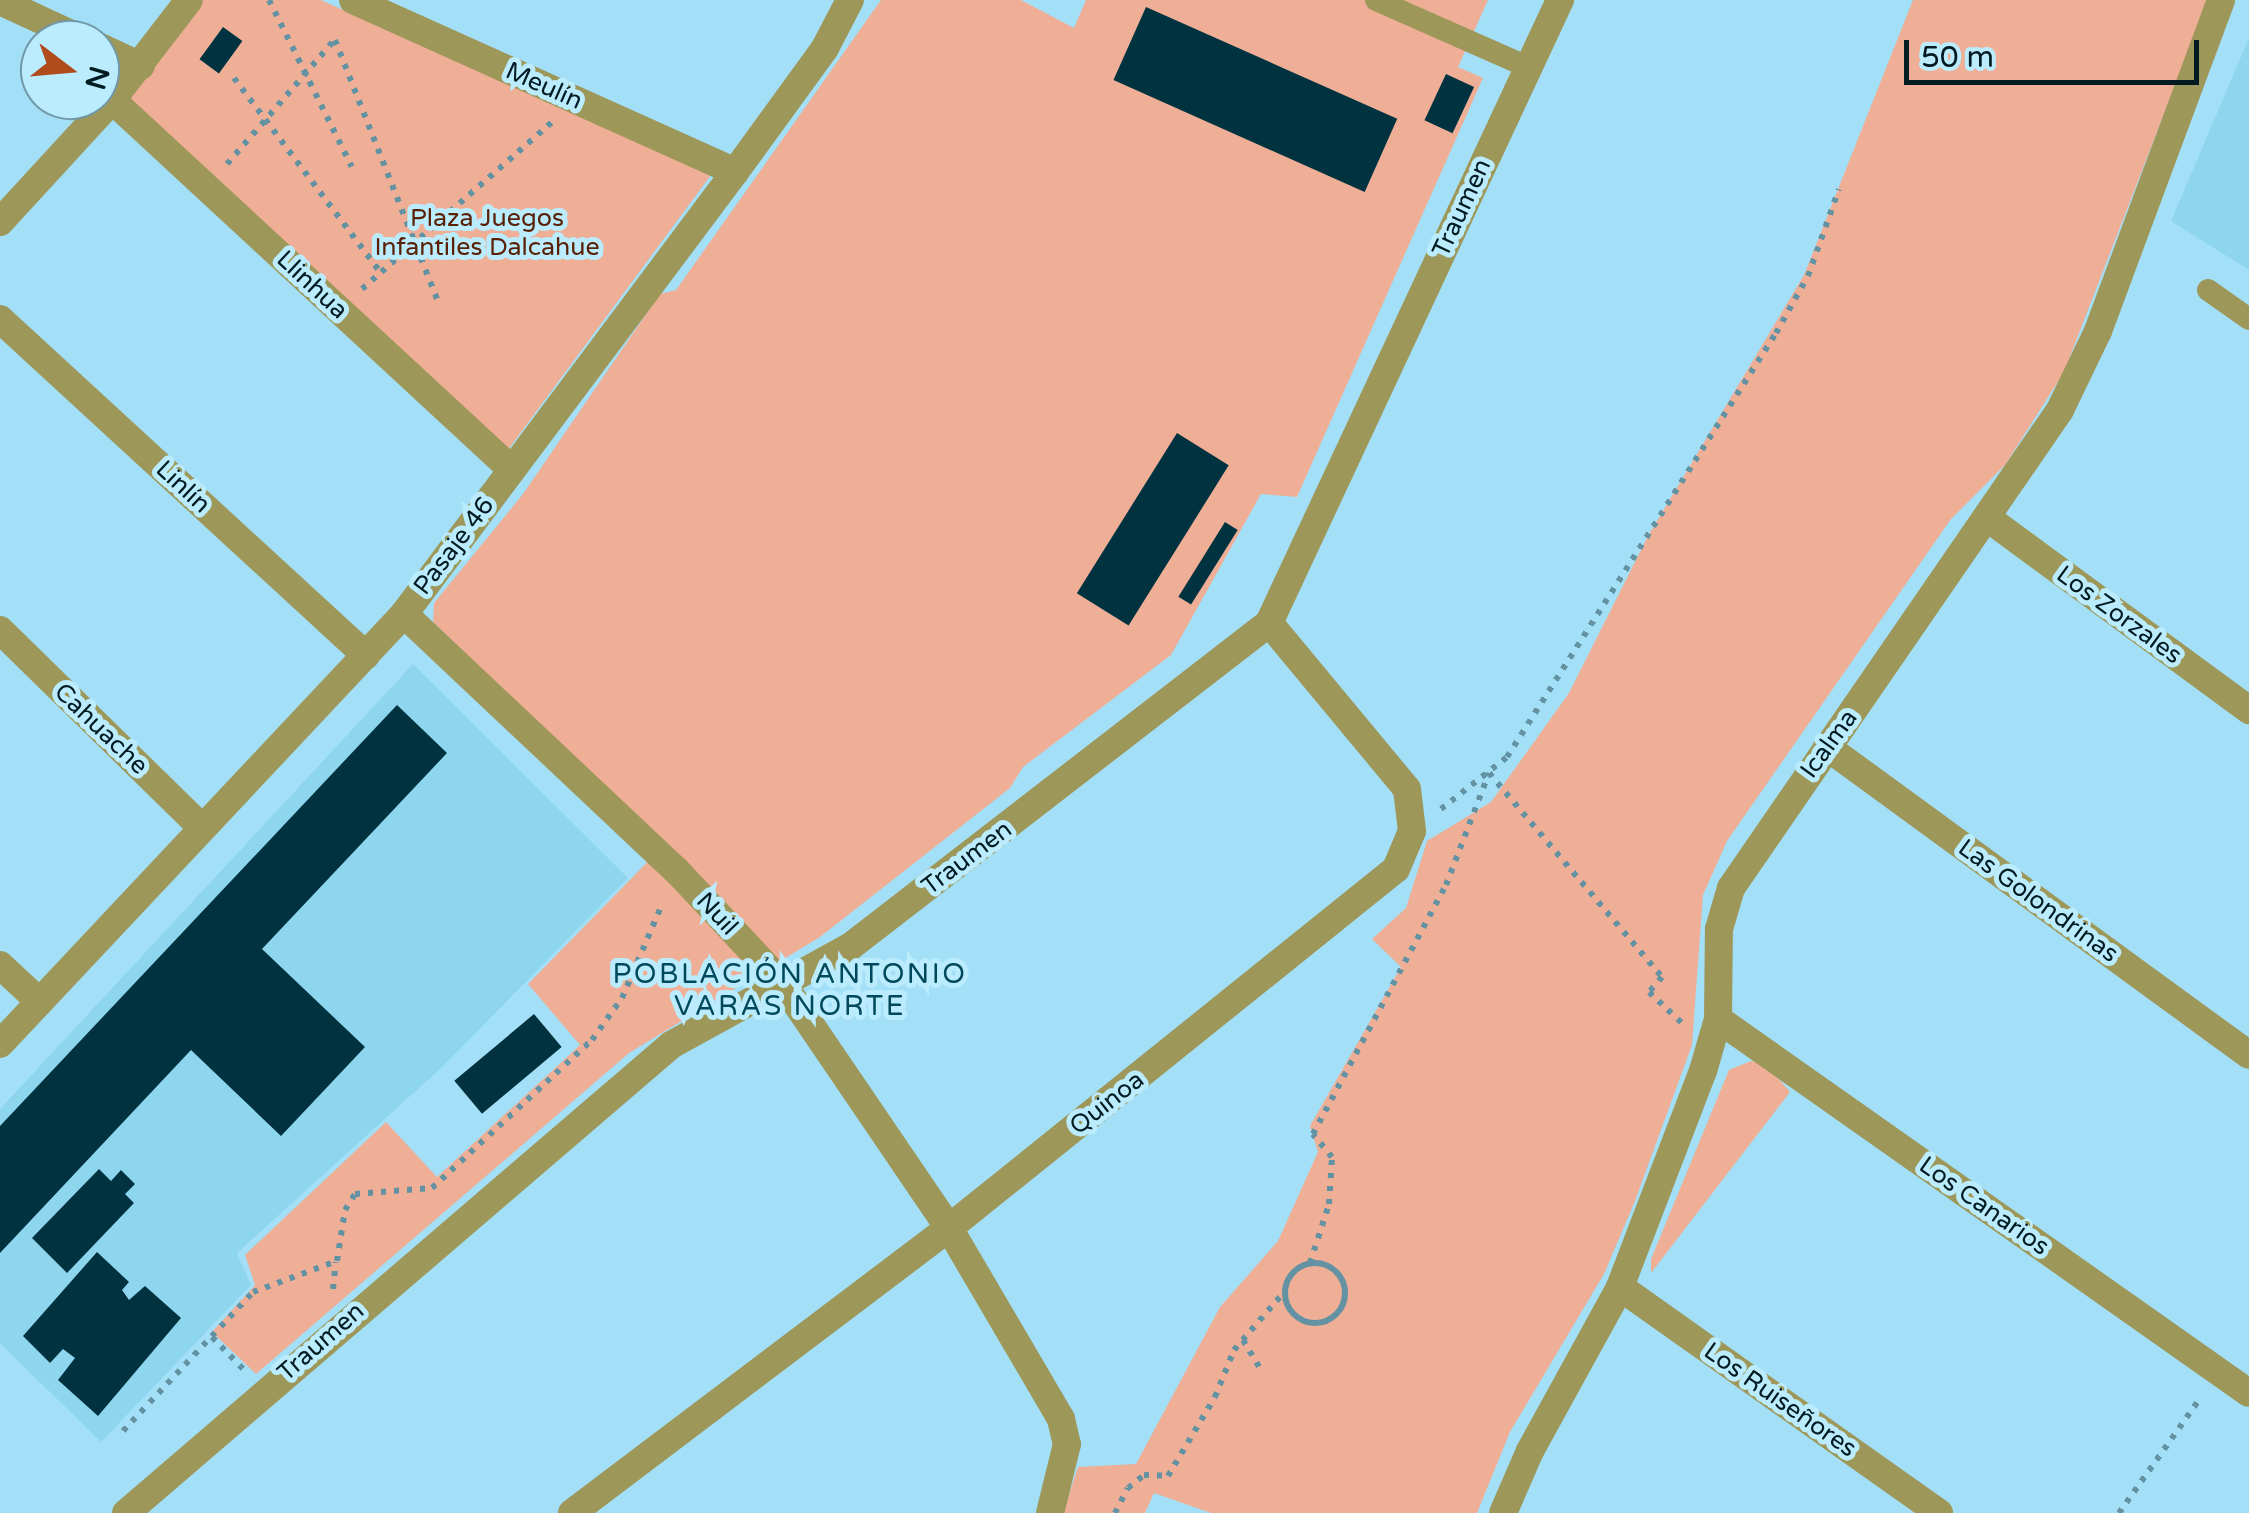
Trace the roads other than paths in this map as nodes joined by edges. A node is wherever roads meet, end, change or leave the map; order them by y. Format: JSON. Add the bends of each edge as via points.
{"nodes":[{"id":1,"x":189,"y":0,"type":"edge"},
{"id":2,"x":850,"y":0,"type":"edge"},
{"id":3,"x":1376,"y":0,"type":"edge"},
{"id":4,"x":1560,"y":0,"type":"edge"},
{"id":5,"x":2221,"y":0,"type":"edge"},
{"id":6,"x":0,"y":2,"type":"edge"},
{"id":7,"x":359,"y":2,"type":"edge"},
{"id":8,"x":40,"y":20,"type":"edge"},
{"id":9,"x":120,"y":56,"type":"edge"},
{"id":10,"x":141,"y":66,"type":"junction"},
{"id":11,"x":1528,"y":67,"type":"junction"},
{"id":12,"x":120,"y":91,"type":"edge"},
{"id":13,"x":120,"y":107,"type":"edge"},
{"id":14,"x":94,"y":120,"type":"edge"},
{"id":15,"x":735,"y":172,"type":"junction"},
{"id":16,"x":0,"y":222,"type":"edge"},
{"id":17,"x":2208,"y":290,"type":"dead end"},
{"id":18,"x":0,"y":319,"type":"edge"},
{"id":19,"x":2249,"y":319,"type":"edge"},
{"id":20,"x":511,"y":469,"type":"junction"},
{"id":21,"x":1988,"y":520,"type":"junction"},
{"id":22,"x":404,"y":614,"type":"junction"},
{"id":23,"x":1269,"y":622,"type":"junction"},
{"id":24,"x":0,"y":630,"type":"edge"},
{"id":25,"x":366,"y":655,"type":"junction"},
{"id":26,"x":2249,"y":710,"type":"edge"},
{"id":27,"x":1827,"y":747,"type":"junction"},
{"id":28,"x":202,"y":828,"type":"junction"},
{"id":29,"x":0,"y":965,"type":"edge"},
{"id":30,"x":783,"y":984,"type":"junction"},
{"id":31,"x":40,"y":1002,"type":"junction"},
{"id":32,"x":1718,"y":1019,"type":"junction"},
{"id":33,"x":0,"y":1044,"type":"edge"},
{"id":34,"x":2249,"y":1054,"type":"edge"},
{"id":35,"x":949,"y":1228,"type":"junction"},
{"id":36,"x":1620,"y":1287,"type":"junction"},
{"id":37,"x":2249,"y":1393,"type":"edge"},
{"id":38,"x":126,"y":1513,"type":"edge"},
{"id":39,"x":572,"y":1513,"type":"edge"},
{"id":40,"x":1050,"y":1513,"type":"edge"},
{"id":41,"x":1503,"y":1513,"type":"edge"},
{"id":42,"x":1939,"y":1513,"type":"edge"}],
"edges":[{"from":1,"to":10,"type":"street"},
{"from":2,"to":15,"type":"street","name":"Pasaje 46","via":[[825,48]]},
{"from":3,"to":11,"type":"lane"},
{"from":4,"to":11,"type":"street","name":"Traumen"},
{"from":5,"to":21,"type":"street","name":"Icalma","via":[[2092,346],[2060,410]]},
{"from":6,"to":8,"type":"street"},
{"from":7,"to":15,"type":"street","name":"Meulín"},
{"from":9,"to":10,"type":"street"},
{"from":10,"to":12,"type":"street"},
{"from":11,"to":23,"type":"street","name":"Traumen"},
{"from":13,"to":20,"type":"street","name":"Llinhua"},
{"from":14,"to":16,"type":"street"},
{"from":15,"to":20,"type":"street","name":"Pasaje 46"},
{"from":17,"to":19,"type":"lane"},
{"from":18,"to":25,"type":"street","name":"Linlín"},
{"from":20,"to":22,"type":"street","name":"Pasaje 46"},
{"from":21,"to":26,"type":"street","name":"Los Zorzales"},
{"from":21,"to":27,"type":"street","name":"Icalma"},
{"from":22,"to":25,"type":"street","name":"Pasaje 46"},
{"from":22,"to":30,"type":"street","name":"Nuil","via":[[676,870]]},
{"from":23,"to":30,"type":"street","name":"Traumen","via":[[851,946]]},
{"from":23,"to":35,"type":"street","name":"Quinoa","via":[[1408,789],[1412,831],[1396,869]]},
{"from":24,"to":28,"type":"street","name":"Cahuache"},
{"from":25,"to":28,"type":"street","name":"Pasaje 46"},
{"from":27,"to":32,"type":"street","name":"Icalma","via":[[1730,888],[1719,929]]},
{"from":27,"to":34,"type":"street","name":"Las Golondrinas"},
{"from":28,"to":31,"type":"street","name":"Pasaje 46"},
{"from":29,"to":31,"type":"street"},
{"from":30,"to":35,"type":"street","name":"Nuil"},
{"from":30,"to":38,"type":"street","name":"Traumen","via":[[670,1045]]},
{"from":31,"to":33,"type":"street","name":"Pasaje 46"},
{"from":32,"to":36,"type":"street","name":"Icalma"},
{"from":32,"to":37,"type":"street","name":"Los Canarios"},
{"from":35,"to":39,"type":"street","name":"Quinoa"},
{"from":35,"to":40,"type":"street","name":"Nuil","via":[[1061,1419],[1067,1444]]},
{"from":36,"to":41,"type":"street","name":"Icalma"},
{"from":36,"to":42,"type":"street","name":"Los Ruiseñores"}]}
